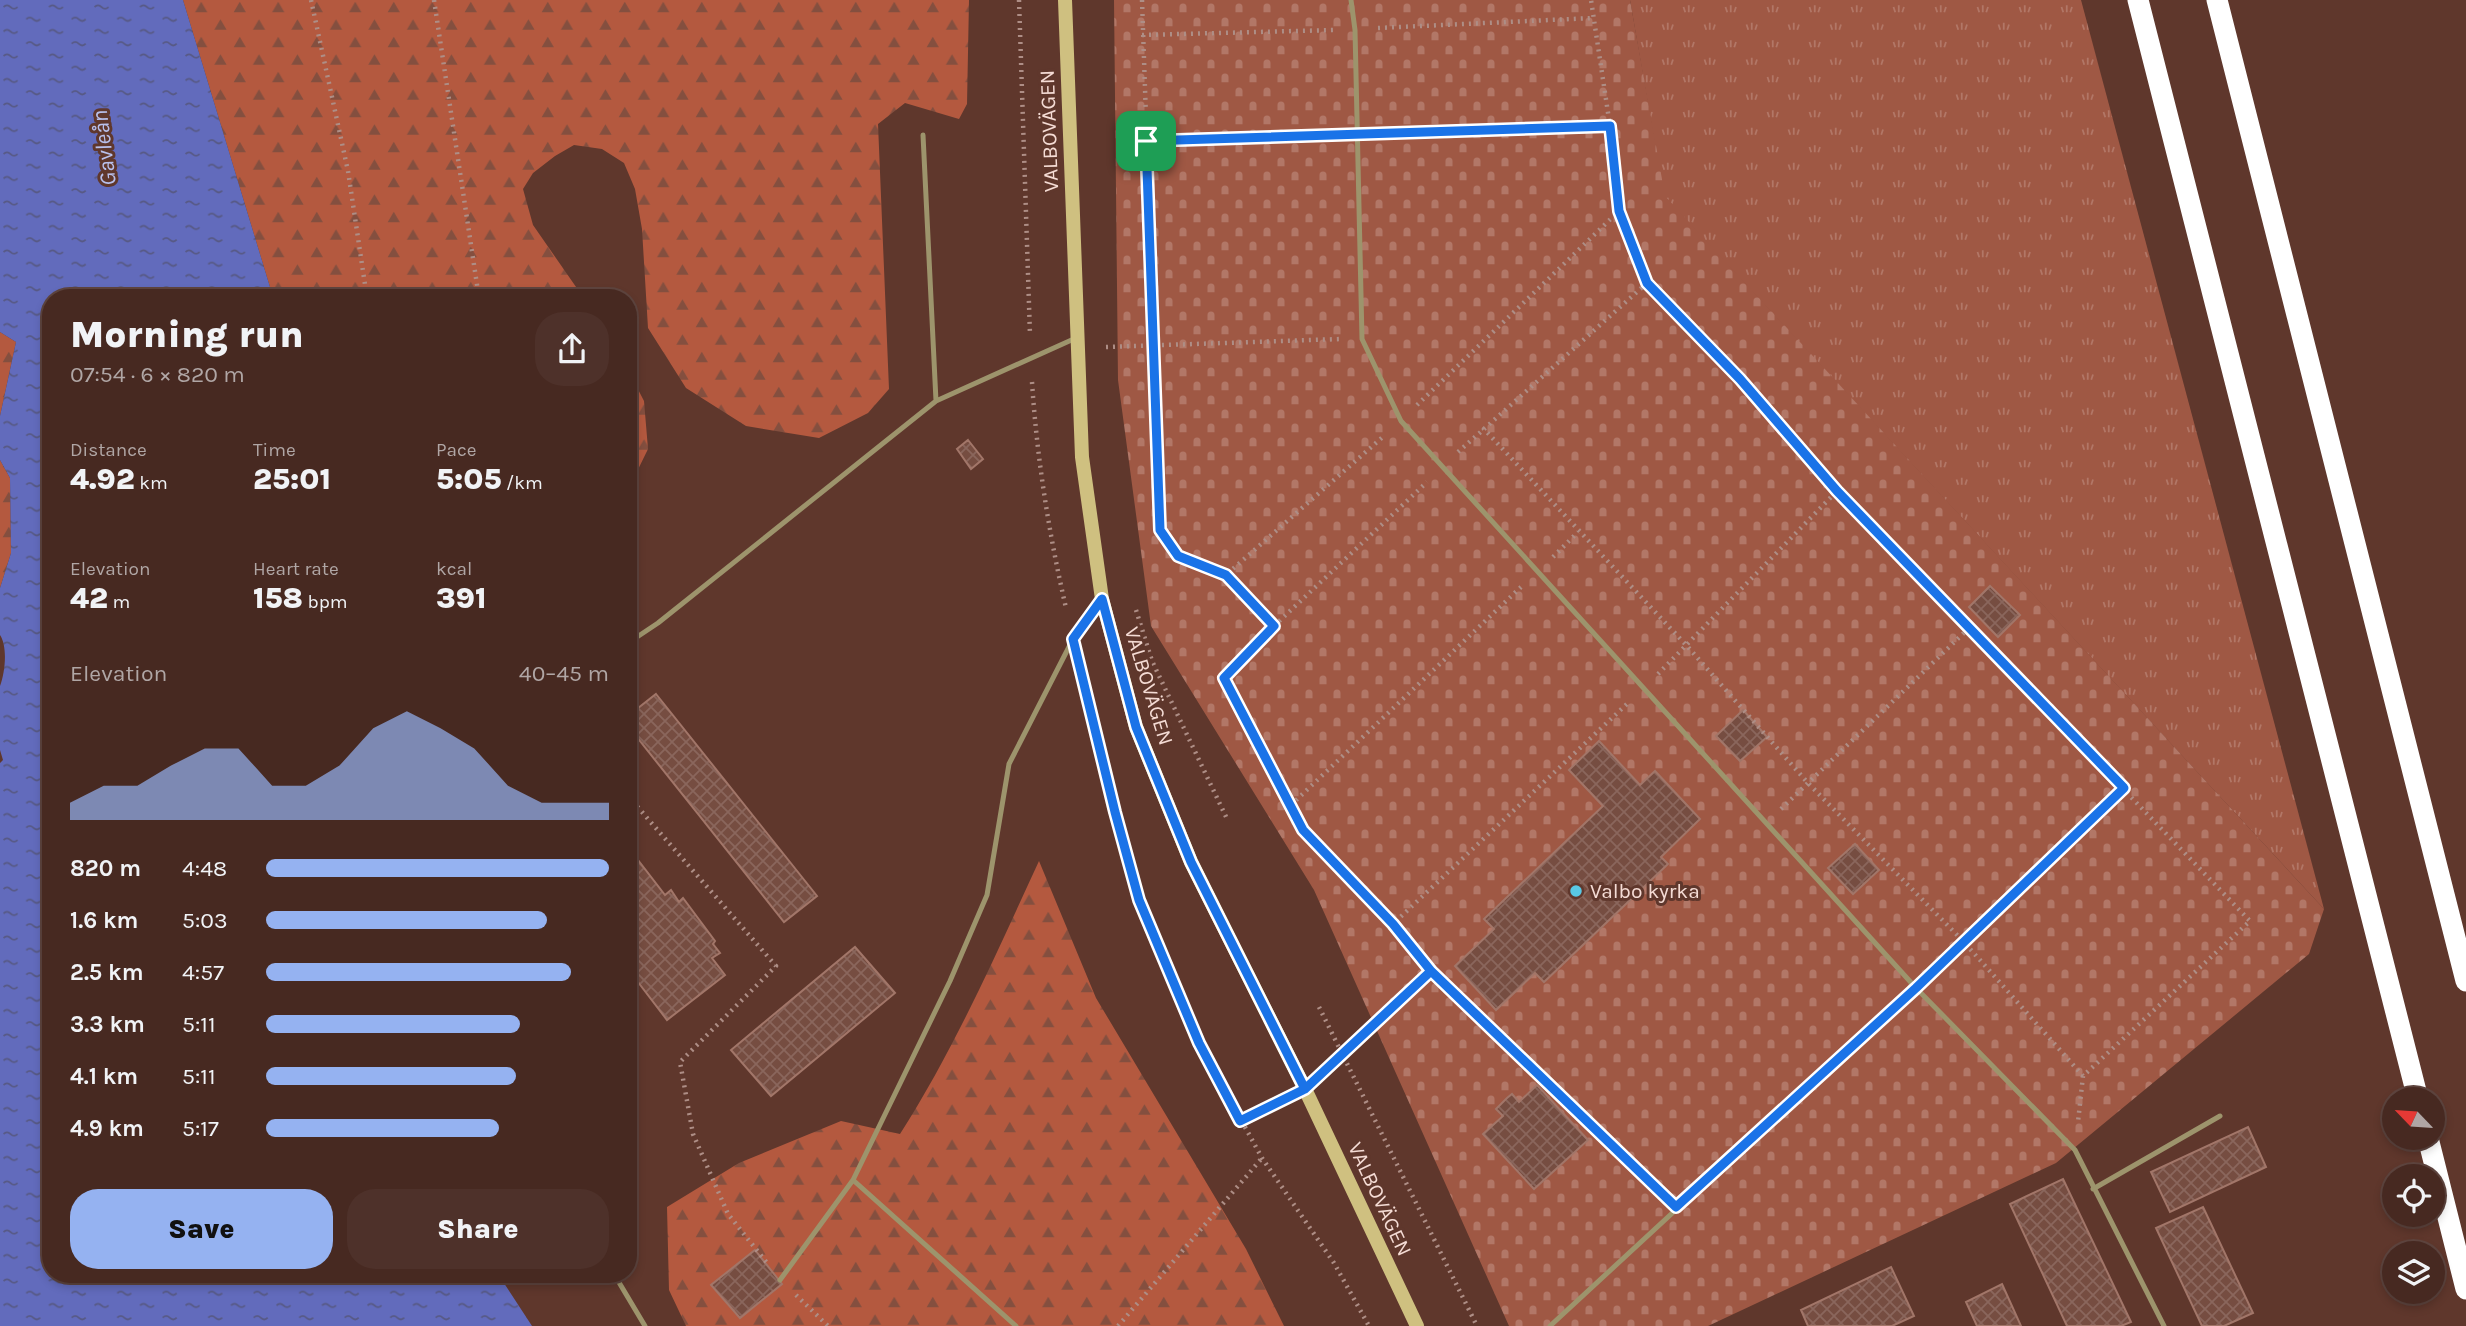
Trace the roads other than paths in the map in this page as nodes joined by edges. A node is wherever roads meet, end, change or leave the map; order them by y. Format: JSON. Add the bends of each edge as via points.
{"nodes":[{"id":1,"x":1065,"y":0,"type":"edge"},
{"id":2,"x":1351,"y":0,"type":"edge"},
{"id":3,"x":2138,"y":0,"type":"edge"},
{"id":4,"x":2217,"y":0,"type":"edge"},
{"id":5,"x":923,"y":135,"type":"dead end"},
{"id":6,"x":1076,"y":338,"type":"junction"},
{"id":7,"x":936,"y":401,"type":"junction"},
{"id":8,"x":1102,"y":599,"type":"junction"},
{"id":9,"x":637,"y":637,"type":"edge"},
{"id":10,"x":2466,"y":981,"type":"edge"},
{"id":11,"x":1916,"y":988,"type":"junction"},
{"id":12,"x":2415,"y":1087,"type":"edge"},
{"id":13,"x":2220,"y":1116,"type":"dead end"},
{"id":14,"x":2431,"y":1150,"type":"edge"},
{"id":15,"x":853,"y":1180,"type":"junction"},
{"id":16,"x":2093,"y":1189,"type":"junction"},
{"id":17,"x":780,"y":1280,"type":"road end"},
{"id":18,"x":619,"y":1283,"type":"edge"},
{"id":19,"x":2466,"y":1289,"type":"edge"},
{"id":20,"x":645,"y":1326,"type":"edge"},
{"id":21,"x":1016,"y":1326,"type":"edge"},
{"id":22,"x":1417,"y":1326,"type":"edge"},
{"id":23,"x":1550,"y":1326,"type":"edge"},
{"id":24,"x":2164,"y":1326,"type":"edge"}],
"edges":[{"from":1,"to":6,"type":"main road","name":"VALBOVÄGEN"},
{"from":2,"to":11,"type":"lane","via":[[1362,339],[1401,421]]},
{"from":3,"to":12,"type":"highway"},
{"from":4,"to":10,"type":"highway"},
{"from":5,"to":7,"type":"lane"},
{"from":6,"to":7,"type":"lane"},
{"from":6,"to":8,"type":"main road","name":"VALBOVÄGEN","via":[[1082,457]]},
{"from":7,"to":9,"type":"lane"},
{"from":8,"to":15,"type":"lane","via":[[1073,639],[1009,764],[988,895]]},
{"from":8,"to":22,"type":"main road","name":"VALBOVÄGEN","via":[[1136,727],[1191,862]]},
{"from":11,"to":16,"type":"lane","via":[[2075,1150]]},
{"from":11,"to":23,"type":"lane"},
{"from":13,"to":16,"type":"lane"},
{"from":14,"to":19,"type":"highway"},
{"from":15,"to":17,"type":"lane"},
{"from":15,"to":21,"type":"lane"},
{"from":16,"to":24,"type":"lane"},
{"from":18,"to":20,"type":"lane"}]}
